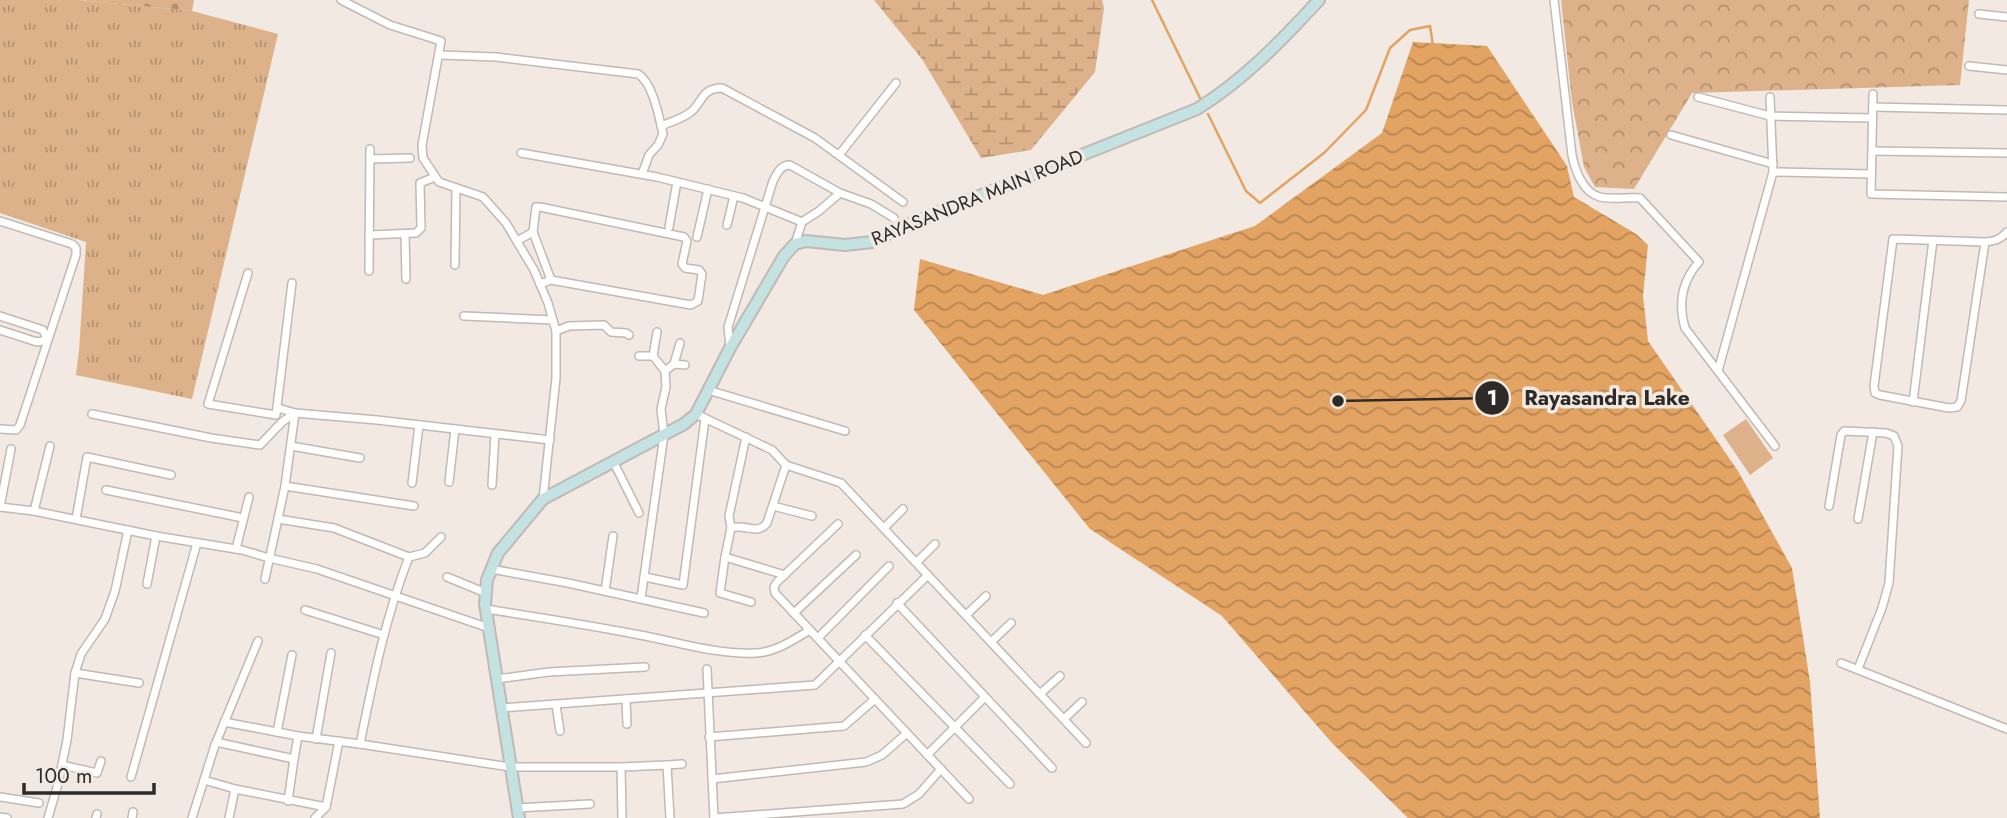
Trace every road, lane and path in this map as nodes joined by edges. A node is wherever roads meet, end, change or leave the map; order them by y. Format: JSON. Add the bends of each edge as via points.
{"nodes":[{"id":1,"x":341,"y":0,"type":"edge"},
{"id":2,"x":1319,"y":0,"type":"edge"},
{"id":3,"x":1554,"y":0,"type":"edge"},
{"id":4,"x":1979,"y":14,"type":"dead end"},
{"id":5,"x":2007,"y":17,"type":"edge"},
{"id":6,"x":440,"y":55,"type":"junction"},
{"id":7,"x":1969,"y":66,"type":"dead end"},
{"id":8,"x":2007,"y":70,"type":"edge"},
{"id":9,"x":896,"y":83,"type":"dead end"},
{"id":10,"x":1873,"y":94,"type":"dead end"},
{"id":11,"x":1698,"y":97,"type":"dead end"},
{"id":12,"x":1770,"y":97,"type":"dead end"},
{"id":13,"x":1873,"y":107,"type":"junction"},
{"id":14,"x":2007,"y":110,"type":"edge"},
{"id":15,"x":1770,"y":116,"type":"junction"},
{"id":16,"x":1872,"y":118,"type":"junction"},
{"id":17,"x":661,"y":126,"type":"junction"},
{"id":18,"x":1671,"y":135,"type":"dead end"},
{"id":19,"x":370,"y":149,"type":"dead end"},
{"id":20,"x":1872,"y":151,"type":"junction"},
{"id":21,"x":521,"y":153,"type":"dead end"},
{"id":22,"x":2006,"y":153,"type":"edge"},
{"id":23,"x":839,"y":155,"type":"junction"},
{"id":24,"x":411,"y":158,"type":"dead end"},
{"id":25,"x":370,"y":159,"type":"junction"},
{"id":26,"x":1773,"y":168,"type":"junction"},
{"id":27,"x":642,"y":174,"type":"junction"},
{"id":28,"x":1871,"y":174,"type":"junction"},
{"id":29,"x":435,"y":177,"type":"junction"},
{"id":30,"x":677,"y":182,"type":"junction"},
{"id":31,"x":456,"y":188,"type":"junction"},
{"id":32,"x":708,"y":190,"type":"junction"},
{"id":33,"x":840,"y":193,"type":"junction"},
{"id":34,"x":734,"y":196,"type":"junction"},
{"id":35,"x":2006,"y":197,"type":"edge"},
{"id":36,"x":903,"y":202,"type":"dead end"},
{"id":37,"x":765,"y":208,"type":"junction"},
{"id":38,"x":894,"y":218,"type":"dead end"},
{"id":39,"x":0,"y":222,"type":"edge"},
{"id":40,"x":802,"y":222,"type":"junction"},
{"id":41,"x":727,"y":225,"type":"dead end"},
{"id":42,"x":668,"y":227,"type":"dead end"},
{"id":43,"x":534,"y":232,"type":"junction"},
{"id":44,"x":2007,"y":232,"type":"edge"},
{"id":45,"x":369,"y":234,"type":"junction"},
{"id":46,"x":405,"y":234,"type":"junction"},
{"id":47,"x":698,"y":236,"type":"dead end"},
{"id":48,"x":1933,"y":240,"type":"junction"},
{"id":49,"x":517,"y":241,"type":"junction"},
{"id":50,"x":1985,"y":242,"type":"junction"},
{"id":51,"x":795,"y":243,"type":"junction"},
{"id":52,"x":455,"y":265,"type":"dead end"},
{"id":53,"x":369,"y":271,"type":"dead end"},
{"id":54,"x":248,"y":273,"type":"dead end"},
{"id":55,"x":406,"y":279,"type":"dead end"},
{"id":56,"x":551,"y":280,"type":"junction"},
{"id":57,"x":292,"y":283,"type":"dead end"},
{"id":58,"x":540,"y":284,"type":"junction"},
{"id":59,"x":0,"y":316,"type":"edge"},
{"id":60,"x":464,"y":316,"type":"dead end"},
{"id":61,"x":553,"y":320,"type":"junction"},
{"id":62,"x":0,"y":330,"type":"edge"},
{"id":63,"x":556,"y":331,"type":"junction"},
{"id":64,"x":657,"y":332,"type":"dead end"},
{"id":65,"x":629,"y":335,"type":"dead end"},
{"id":66,"x":47,"y":340,"type":"junction"},
{"id":67,"x":680,"y":343,"type":"dead end"},
{"id":68,"x":730,"y":348,"type":"junction"},
{"id":69,"x":639,"y":356,"type":"dead end"},
{"id":70,"x":653,"y":356,"type":"junction"},
{"id":71,"x":674,"y":363,"type":"junction"},
{"id":72,"x":685,"y":365,"type":"dead end"},
{"id":73,"x":665,"y":371,"type":"junction"},
{"id":74,"x":1718,"y":371,"type":"junction"},
{"id":75,"x":708,"y":390,"type":"junction"},
{"id":76,"x":1913,"y":402,"type":"junction"},
{"id":77,"x":278,"y":408,"type":"junction"},
{"id":78,"x":92,"y":414,"type":"dead end"},
{"id":79,"x":295,"y":414,"type":"junction"},
{"id":80,"x":700,"y":417,"type":"junction"},
{"id":81,"x":419,"y":425,"type":"junction"},
{"id":82,"x":0,"y":429,"type":"edge"},
{"id":83,"x":455,"y":429,"type":"junction"},
{"id":84,"x":845,"y":430,"type":"dead end"},
{"id":85,"x":1873,"y":432,"type":"junction"},
{"id":86,"x":495,"y":434,"type":"junction"},
{"id":87,"x":664,"y":435,"type":"junction"},
{"id":88,"x":746,"y":438,"type":"junction"},
{"id":89,"x":550,"y":440,"type":"junction"},
{"id":90,"x":50,"y":446,"type":"dead end"},
{"id":91,"x":291,"y":446,"type":"junction"},
{"id":92,"x":1775,"y":446,"type":"dead end"},
{"id":93,"x":11,"y":449,"type":"dead end"},
{"id":94,"x":360,"y":458,"type":"dead end"},
{"id":95,"x":613,"y":461,"type":"junction"},
{"id":96,"x":786,"y":465,"type":"junction"},
{"id":97,"x":171,"y":475,"type":"dead end"},
{"id":98,"x":412,"y":482,"type":"dead end"},
{"id":99,"x":449,"y":482,"type":"dead end"},
{"id":100,"x":492,"y":485,"type":"dead end"},
{"id":101,"x":285,"y":486,"type":"junction"},
{"id":102,"x":106,"y":490,"type":"dead end"},
{"id":103,"x":249,"y":497,"type":"dead end"},
{"id":104,"x":543,"y":499,"type":"junction"},
{"id":105,"x":414,"y":506,"type":"dead end"},
{"id":106,"x":773,"y":506,"type":"junction"},
{"id":107,"x":1829,"y":506,"type":"dead end"},
{"id":108,"x":0,"y":507,"type":"edge"},
{"id":109,"x":903,"y":509,"type":"dead end"},
{"id":110,"x":34,"y":511,"type":"junction"},
{"id":111,"x":639,"y":513,"type":"dead end"},
{"id":112,"x":812,"y":516,"type":"dead end"},
{"id":113,"x":243,"y":518,"type":"junction"},
{"id":114,"x":76,"y":519,"type":"junction"},
{"id":115,"x":278,"y":519,"type":"junction"},
{"id":116,"x":1858,"y":519,"type":"dead end"},
{"id":117,"x":838,"y":524,"type":"dead end"},
{"id":118,"x":731,"y":528,"type":"junction"},
{"id":119,"x":884,"y":528,"type":"junction"},
{"id":120,"x":128,"y":530,"type":"junction"},
{"id":121,"x":156,"y":536,"type":"junction"},
{"id":122,"x":612,"y":536,"type":"dead end"},
{"id":123,"x":441,"y":537,"type":"dead end"},
{"id":124,"x":197,"y":543,"type":"junction"},
{"id":125,"x":935,"y":544,"type":"dead end"},
{"id":126,"x":236,"y":549,"type":"junction"},
{"id":127,"x":856,"y":555,"type":"dead end"},
{"id":128,"x":409,"y":557,"type":"junction"},
{"id":129,"x":725,"y":557,"type":"junction"},
{"id":130,"x":269,"y":558,"type":"junction"},
{"id":131,"x":916,"y":562,"type":"junction"},
{"id":132,"x":889,"y":566,"type":"dead end"},
{"id":133,"x":491,"y":569,"type":"junction"},
{"id":134,"x":785,"y":575,"type":"junction"},
{"id":135,"x":928,"y":575,"type":"junction"},
{"id":136,"x":447,"y":577,"type":"dead end"},
{"id":137,"x":645,"y":578,"type":"junction"},
{"id":138,"x":265,"y":579,"type":"dead end"},
{"id":139,"x":147,"y":584,"type":"dead end"},
{"id":140,"x":605,"y":591,"type":"junction"},
{"id":141,"x":486,"y":593,"type":"junction"},
{"id":142,"x":394,"y":596,"type":"junction"},
{"id":143,"x":986,"y":596,"type":"dead end"},
{"id":144,"x":641,"y":598,"type":"junction"},
{"id":145,"x":751,"y":602,"type":"dead end"},
{"id":146,"x":897,"y":603,"type":"junction"},
{"id":147,"x":486,"y":609,"type":"junction"},
{"id":148,"x":305,"y":610,"type":"dead end"},
{"id":149,"x":705,"y":613,"type":"dead end"},
{"id":150,"x":794,"y":613,"type":"junction"},
{"id":151,"x":966,"y":615,"type":"junction"},
{"id":152,"x":1011,"y":623,"type":"dead end"},
{"id":153,"x":489,"y":628,"type":"junction"},
{"id":154,"x":810,"y":630,"type":"junction"},
{"id":155,"x":384,"y":635,"type":"junction"},
{"id":156,"x":866,"y":635,"type":"junction"},
{"id":157,"x":817,"y":638,"type":"junction"},
{"id":158,"x":258,"y":641,"type":"dead end"},
{"id":159,"x":991,"y":642,"type":"junction"},
{"id":160,"x":331,"y":653,"type":"dead end"},
{"id":161,"x":292,"y":655,"type":"dead end"},
{"id":162,"x":839,"y":662,"type":"junction"},
{"id":163,"x":1841,"y":663,"type":"dead end"},
{"id":164,"x":645,"y":667,"type":"dead end"},
{"id":165,"x":707,"y":669,"type":"dead end"},
{"id":166,"x":1858,"y":669,"type":"junction"},
{"id":167,"x":75,"y":673,"type":"junction"},
{"id":168,"x":1060,"y":676,"type":"dead end"},
{"id":169,"x":497,"y":679,"type":"junction"},
{"id":170,"x":139,"y":683,"type":"dead end"},
{"id":171,"x":707,"y":694,"type":"junction"},
{"id":172,"x":1040,"y":694,"type":"junction"},
{"id":173,"x":985,"y":697,"type":"junction"},
{"id":174,"x":626,"y":699,"type":"junction"},
{"id":175,"x":875,"y":699,"type":"junction"},
{"id":176,"x":1082,"y":702,"type":"dead end"},
{"id":177,"x":556,"y":705,"type":"junction"},
{"id":178,"x":501,"y":708,"type":"junction"},
{"id":179,"x":1064,"y":719,"type":"junction"},
{"id":180,"x":224,"y":722,"type":"junction"},
{"id":181,"x":627,"y":724,"type":"dead end"},
{"id":182,"x":955,"y":727,"type":"junction"},
{"id":183,"x":2007,"y":729,"type":"edge"},
{"id":184,"x":560,"y":731,"type":"dead end"},
{"id":185,"x":277,"y":732,"type":"junction"},
{"id":186,"x":907,"y":733,"type":"junction"},
{"id":187,"x":298,"y":736,"type":"junction"},
{"id":188,"x":709,"y":737,"type":"junction"},
{"id":189,"x":316,"y":739,"type":"junction"},
{"id":190,"x":339,"y":741,"type":"junction"},
{"id":191,"x":216,"y":742,"type":"junction"},
{"id":192,"x":1086,"y":743,"type":"dead end"},
{"id":193,"x":360,"y":744,"type":"junction"},
{"id":194,"x":927,"y":755,"type":"junction"},
{"id":195,"x":294,"y":759,"type":"junction"},
{"id":196,"x":101,"y":761,"type":"dead end"},
{"id":197,"x":682,"y":764,"type":"dead end"},
{"id":198,"x":62,"y":765,"type":"junction"},
{"id":199,"x":667,"y":765,"type":"junction"},
{"id":200,"x":510,"y":766,"type":"junction"},
{"id":201,"x":621,"y":767,"type":"junction"},
{"id":202,"x":1052,"y":768,"type":"dead end"},
{"id":203,"x":941,"y":769,"type":"junction"},
{"id":204,"x":131,"y":777,"type":"dead end"},
{"id":205,"x":712,"y":779,"type":"junction"},
{"id":206,"x":204,"y":780,"type":"junction"},
{"id":207,"x":1010,"y":784,"type":"dead end"},
{"id":208,"x":235,"y":789,"type":"junction"},
{"id":209,"x":0,"y":797,"type":"edge"},
{"id":210,"x":969,"y":799,"type":"dead end"},
{"id":211,"x":288,"y":800,"type":"junction"},
{"id":212,"x":39,"y":803,"type":"dead end"},
{"id":213,"x":590,"y":804,"type":"dead end"},
{"id":214,"x":326,"y":807,"type":"junction"},
{"id":215,"x":518,"y":813,"type":"edge"},
{"id":216,"x":0,"y":817,"type":"edge"},
{"id":217,"x":7,"y":818,"type":"edge"},
{"id":218,"x":48,"y":818,"type":"edge"},
{"id":219,"x":192,"y":818,"type":"edge"},
{"id":220,"x":229,"y":818,"type":"edge"},
{"id":221,"x":314,"y":818,"type":"edge"},
{"id":222,"x":622,"y":818,"type":"edge"},
{"id":223,"x":670,"y":818,"type":"edge"},
{"id":224,"x":714,"y":818,"type":"edge"}],
"edges":[{"from":1,"to":6,"type":"street","via":[[390,25],[437,38]]},
{"from":2,"to":51,"type":"street","name":"RAYASANDRA MAIN ROAD","via":[[1255,66],[1197,109],[872,242]]},
{"from":3,"to":74,"type":"street","via":[[1576,170],[1598,197],[1640,198],[1699,262],[1686,282],[1682,313],[1685,328]]},
{"from":4,"to":5,"type":"street"},
{"from":6,"to":17,"type":"street","via":[[638,74],[645,78]]},
{"from":6,"to":29,"type":"street","via":[[422,145],[423,158]]},
{"from":7,"to":8,"type":"street"},
{"from":9,"to":23,"type":"street"},
{"from":10,"to":13,"type":"street"},
{"from":11,"to":15,"type":"street"},
{"from":12,"to":15,"type":"street"},
{"from":13,"to":14,"type":"street"},
{"from":13,"to":16,"type":"street"},
{"from":15,"to":16,"type":"street"},
{"from":15,"to":26,"type":"street"},
{"from":16,"to":20,"type":"street"},
{"from":17,"to":23,"type":"street","via":[[692,112],[701,98],[722,88]]},
{"from":17,"to":27,"type":"street","via":[[663,134]]},
{"from":18,"to":26,"type":"street"},
{"from":19,"to":25,"type":"street"},
{"from":20,"to":22,"type":"street"},
{"from":20,"to":28,"type":"street"},
{"from":21,"to":27,"type":"street"},
{"from":23,"to":36,"type":"street"},
{"from":24,"to":25,"type":"street"},
{"from":25,"to":45,"type":"street"},
{"from":26,"to":28,"type":"street"},
{"from":26,"to":74,"type":"street"},
{"from":27,"to":30,"type":"street"},
{"from":28,"to":35,"type":"street","via":[[1871,194]]},
{"from":29,"to":31,"type":"street"},
{"from":29,"to":46,"type":"street","via":[[421,183],[421,228]]},
{"from":30,"to":32,"type":"street"},
{"from":30,"to":42,"type":"street"},
{"from":31,"to":49,"type":"street","via":[[483,197]]},
{"from":31,"to":52,"type":"street"},
{"from":32,"to":34,"type":"street"},
{"from":32,"to":47,"type":"street"},
{"from":33,"to":37,"type":"street","via":[[786,165],[773,181]]},
{"from":33,"to":38,"type":"street"},
{"from":33,"to":40,"type":"street"},
{"from":34,"to":37,"type":"street"},
{"from":34,"to":41,"type":"street"},
{"from":37,"to":40,"type":"street"},
{"from":37,"to":68,"type":"street","via":[[728,327]]},
{"from":39,"to":66,"type":"street","via":[[76,248]]},
{"from":40,"to":51,"type":"street"},
{"from":43,"to":49,"type":"street"},
{"from":43,"to":56,"type":"street"},
{"from":43,"to":56,"type":"street","via":[[536,207],[540,206],[684,237],[682,264],[702,274],[698,302],[691,304]]},
{"from":44,"to":50,"type":"street"},
{"from":45,"to":46,"type":"street"},
{"from":45,"to":53,"type":"street"},
{"from":46,"to":55,"type":"street"},
{"from":48,"to":50,"type":"street"},
{"from":48,"to":76,"type":"street"},
{"from":48,"to":76,"type":"street","via":[[1893,239],[1878,347],[1875,393]]},
{"from":49,"to":58,"type":"street"},
{"from":50,"to":76,"type":"street","via":[[1961,401],[1949,408]]},
{"from":51,"to":68,"type":"street"},
{"from":54,"to":77,"type":"street","via":[[208,404],[276,415]]},
{"from":56,"to":58,"type":"street"},
{"from":57,"to":77,"type":"street"},
{"from":58,"to":61,"type":"street"},
{"from":59,"to":66,"type":"street","via":[[43,330]]},
{"from":60,"to":61,"type":"street"},
{"from":61,"to":63,"type":"street"},
{"from":62,"to":66,"type":"street","via":[[37,342]]},
{"from":63,"to":65,"type":"street","via":[[604,325],[611,332]]},
{"from":63,"to":89,"type":"street"},
{"from":64,"to":70,"type":"street"},
{"from":66,"to":82,"type":"street","via":[[20,425],[16,430]]},
{"from":67,"to":71,"type":"street"},
{"from":68,"to":75,"type":"street"},
{"from":69,"to":70,"type":"street"},
{"from":70,"to":73,"type":"street"},
{"from":71,"to":72,"type":"street"},
{"from":71,"to":73,"type":"street"},
{"from":73,"to":87,"type":"street"},
{"from":74,"to":92,"type":"street"},
{"from":75,"to":80,"type":"street"},
{"from":75,"to":84,"type":"street"},
{"from":77,"to":79,"type":"street"},
{"from":78,"to":79,"type":"street","via":[[260,445]]},
{"from":79,"to":81,"type":"street"},
{"from":79,"to":91,"type":"street"},
{"from":80,"to":87,"type":"street"},
{"from":80,"to":88,"type":"street"},
{"from":80,"to":137,"type":"street","via":[[683,585]]},
{"from":81,"to":83,"type":"street"},
{"from":81,"to":98,"type":"street"},
{"from":83,"to":86,"type":"street"},
{"from":83,"to":99,"type":"street"},
{"from":85,"to":107,"type":"street","via":[[1851,430],[1841,435]]},
{"from":85,"to":116,"type":"street"},
{"from":85,"to":166,"type":"street","via":[[1894,436],[1898,446],[1889,583]]},
{"from":86,"to":89,"type":"street"},
{"from":86,"to":100,"type":"street"},
{"from":87,"to":95,"type":"street"},
{"from":87,"to":137,"type":"street"},
{"from":88,"to":96,"type":"street","via":[[772,450]]},
{"from":88,"to":118,"type":"street","via":[[729,516]]},
{"from":89,"to":104,"type":"street"},
{"from":90,"to":110,"type":"street"},
{"from":91,"to":94,"type":"street"},
{"from":91,"to":101,"type":"street"},
{"from":93,"to":108,"type":"street"},
{"from":95,"to":104,"type":"street"},
{"from":95,"to":111,"type":"street"},
{"from":96,"to":106,"type":"street"},
{"from":96,"to":119,"type":"street","via":[[841,483]]},
{"from":97,"to":114,"type":"street","via":[[87,457]]},
{"from":101,"to":105,"type":"street"},
{"from":101,"to":115,"type":"street"},
{"from":102,"to":113,"type":"street"},
{"from":103,"to":113,"type":"street"},
{"from":104,"to":133,"type":"street","via":[[498,553]]},
{"from":106,"to":112,"type":"street"},
{"from":106,"to":118,"type":"street","via":[[763,528]]},
{"from":108,"to":110,"type":"street"},
{"from":109,"to":119,"type":"street"},
{"from":110,"to":114,"type":"street"},
{"from":113,"to":126,"type":"street"},
{"from":114,"to":120,"type":"street"},
{"from":115,"to":128,"type":"street","via":[[342,531]]},
{"from":115,"to":130,"type":"street"},
{"from":117,"to":134,"type":"street"},
{"from":118,"to":129,"type":"street"},
{"from":119,"to":131,"type":"street"},
{"from":120,"to":121,"type":"street"},
{"from":120,"to":167,"type":"street","via":[[116,591]]},
{"from":121,"to":124,"type":"street"},
{"from":121,"to":139,"type":"street"},
{"from":122,"to":140,"type":"street"},
{"from":123,"to":128,"type":"street","via":[[425,553]]},
{"from":124,"to":126,"type":"street"},
{"from":124,"to":204,"type":"street"},
{"from":125,"to":131,"type":"street"},
{"from":126,"to":130,"type":"street"},
{"from":127,"to":150,"type":"street"},
{"from":128,"to":142,"type":"street"},
{"from":129,"to":134,"type":"street"},
{"from":129,"to":145,"type":"street","via":[[720,593]]},
{"from":130,"to":138,"type":"street"},
{"from":130,"to":142,"type":"street"},
{"from":131,"to":135,"type":"street"},
{"from":132,"to":157,"type":"street"},
{"from":133,"to":140,"type":"street"},
{"from":133,"to":141,"type":"street"},
{"from":134,"to":150,"type":"street","via":[[774,587],[775,593]]},
{"from":135,"to":146,"type":"street"},
{"from":135,"to":151,"type":"street"},
{"from":136,"to":141,"type":"street"},
{"from":137,"to":144,"type":"street"},
{"from":140,"to":144,"type":"street"},
{"from":141,"to":147,"type":"street"},
{"from":142,"to":153,"type":"street"},
{"from":142,"to":155,"type":"street"},
{"from":143,"to":151,"type":"street"},
{"from":144,"to":149,"type":"street"},
{"from":146,"to":156,"type":"street"},
{"from":146,"to":173,"type":"street"},
{"from":147,"to":153,"type":"street"},
{"from":147,"to":154,"type":"street","via":[[726,652],[767,652]]},
{"from":148,"to":155,"type":"street"},
{"from":150,"to":154,"type":"street"},
{"from":151,"to":159,"type":"street"},
{"from":152,"to":159,"type":"street"},
{"from":153,"to":169,"type":"street"},
{"from":154,"to":157,"type":"street"},
{"from":155,"to":193,"type":"street"},
{"from":156,"to":162,"type":"street"},
{"from":156,"to":182,"type":"street"},
{"from":157,"to":162,"type":"street"},
{"from":158,"to":180,"type":"street"},
{"from":159,"to":172,"type":"street"},
{"from":160,"to":189,"type":"street"},
{"from":161,"to":185,"type":"street"},
{"from":162,"to":171,"type":"street","via":[[815,685]]},
{"from":162,"to":175,"type":"street"},
{"from":163,"to":166,"type":"street"},
{"from":164,"to":169,"type":"street"},
{"from":165,"to":171,"type":"street"},
{"from":166,"to":183,"type":"street"},
{"from":167,"to":170,"type":"street"},
{"from":167,"to":198,"type":"street"},
{"from":168,"to":172,"type":"street"},
{"from":169,"to":178,"type":"street"},
{"from":171,"to":174,"type":"street"},
{"from":171,"to":188,"type":"street"},
{"from":172,"to":179,"type":"street"},
{"from":173,"to":182,"type":"street"},
{"from":173,"to":202,"type":"street"},
{"from":174,"to":177,"type":"street"},
{"from":174,"to":181,"type":"street"},
{"from":175,"to":186,"type":"street"},
{"from":175,"to":188,"type":"street","via":[[844,726]]},
{"from":176,"to":179,"type":"street"},
{"from":177,"to":178,"type":"street"},
{"from":177,"to":184,"type":"street"},
{"from":178,"to":200,"type":"street"},
{"from":179,"to":192,"type":"street"},
{"from":180,"to":185,"type":"street"},
{"from":180,"to":191,"type":"street"},
{"from":182,"to":194,"type":"street"},
{"from":182,"to":207,"type":"street"},
{"from":185,"to":187,"type":"street"},
{"from":186,"to":194,"type":"street"},
{"from":186,"to":205,"type":"street","via":[[882,755],[866,762]]},
{"from":187,"to":189,"type":"street"},
{"from":187,"to":195,"type":"street"},
{"from":188,"to":205,"type":"street"},
{"from":189,"to":190,"type":"street"},
{"from":190,"to":193,"type":"street"},
{"from":190,"to":214,"type":"street"},
{"from":191,"to":195,"type":"street"},
{"from":191,"to":206,"type":"street"},
{"from":193,"to":200,"type":"street"},
{"from":194,"to":203,"type":"street"},
{"from":195,"to":211,"type":"street"},
{"from":196,"to":198,"type":"street","via":[[97,773]]},
{"from":197,"to":199,"type":"street"},
{"from":198,"to":218,"type":"street"},
{"from":199,"to":201,"type":"street"},
{"from":199,"to":223,"type":"street"},
{"from":200,"to":201,"type":"street"},
{"from":200,"to":215,"type":"street"},
{"from":201,"to":222,"type":"street"},
{"from":203,"to":210,"type":"street"},
{"from":203,"to":224,"type":"street","via":[[903,804]]},
{"from":205,"to":224,"type":"street"},
{"from":206,"to":208,"type":"street"},
{"from":206,"to":219,"type":"street"},
{"from":208,"to":211,"type":"street"},
{"from":208,"to":220,"type":"street"},
{"from":209,"to":212,"type":"street"},
{"from":211,"to":214,"type":"street"},
{"from":213,"to":215,"type":"street"},
{"from":214,"to":221,"type":"street"},
{"from":216,"to":217,"type":"street"}]}
